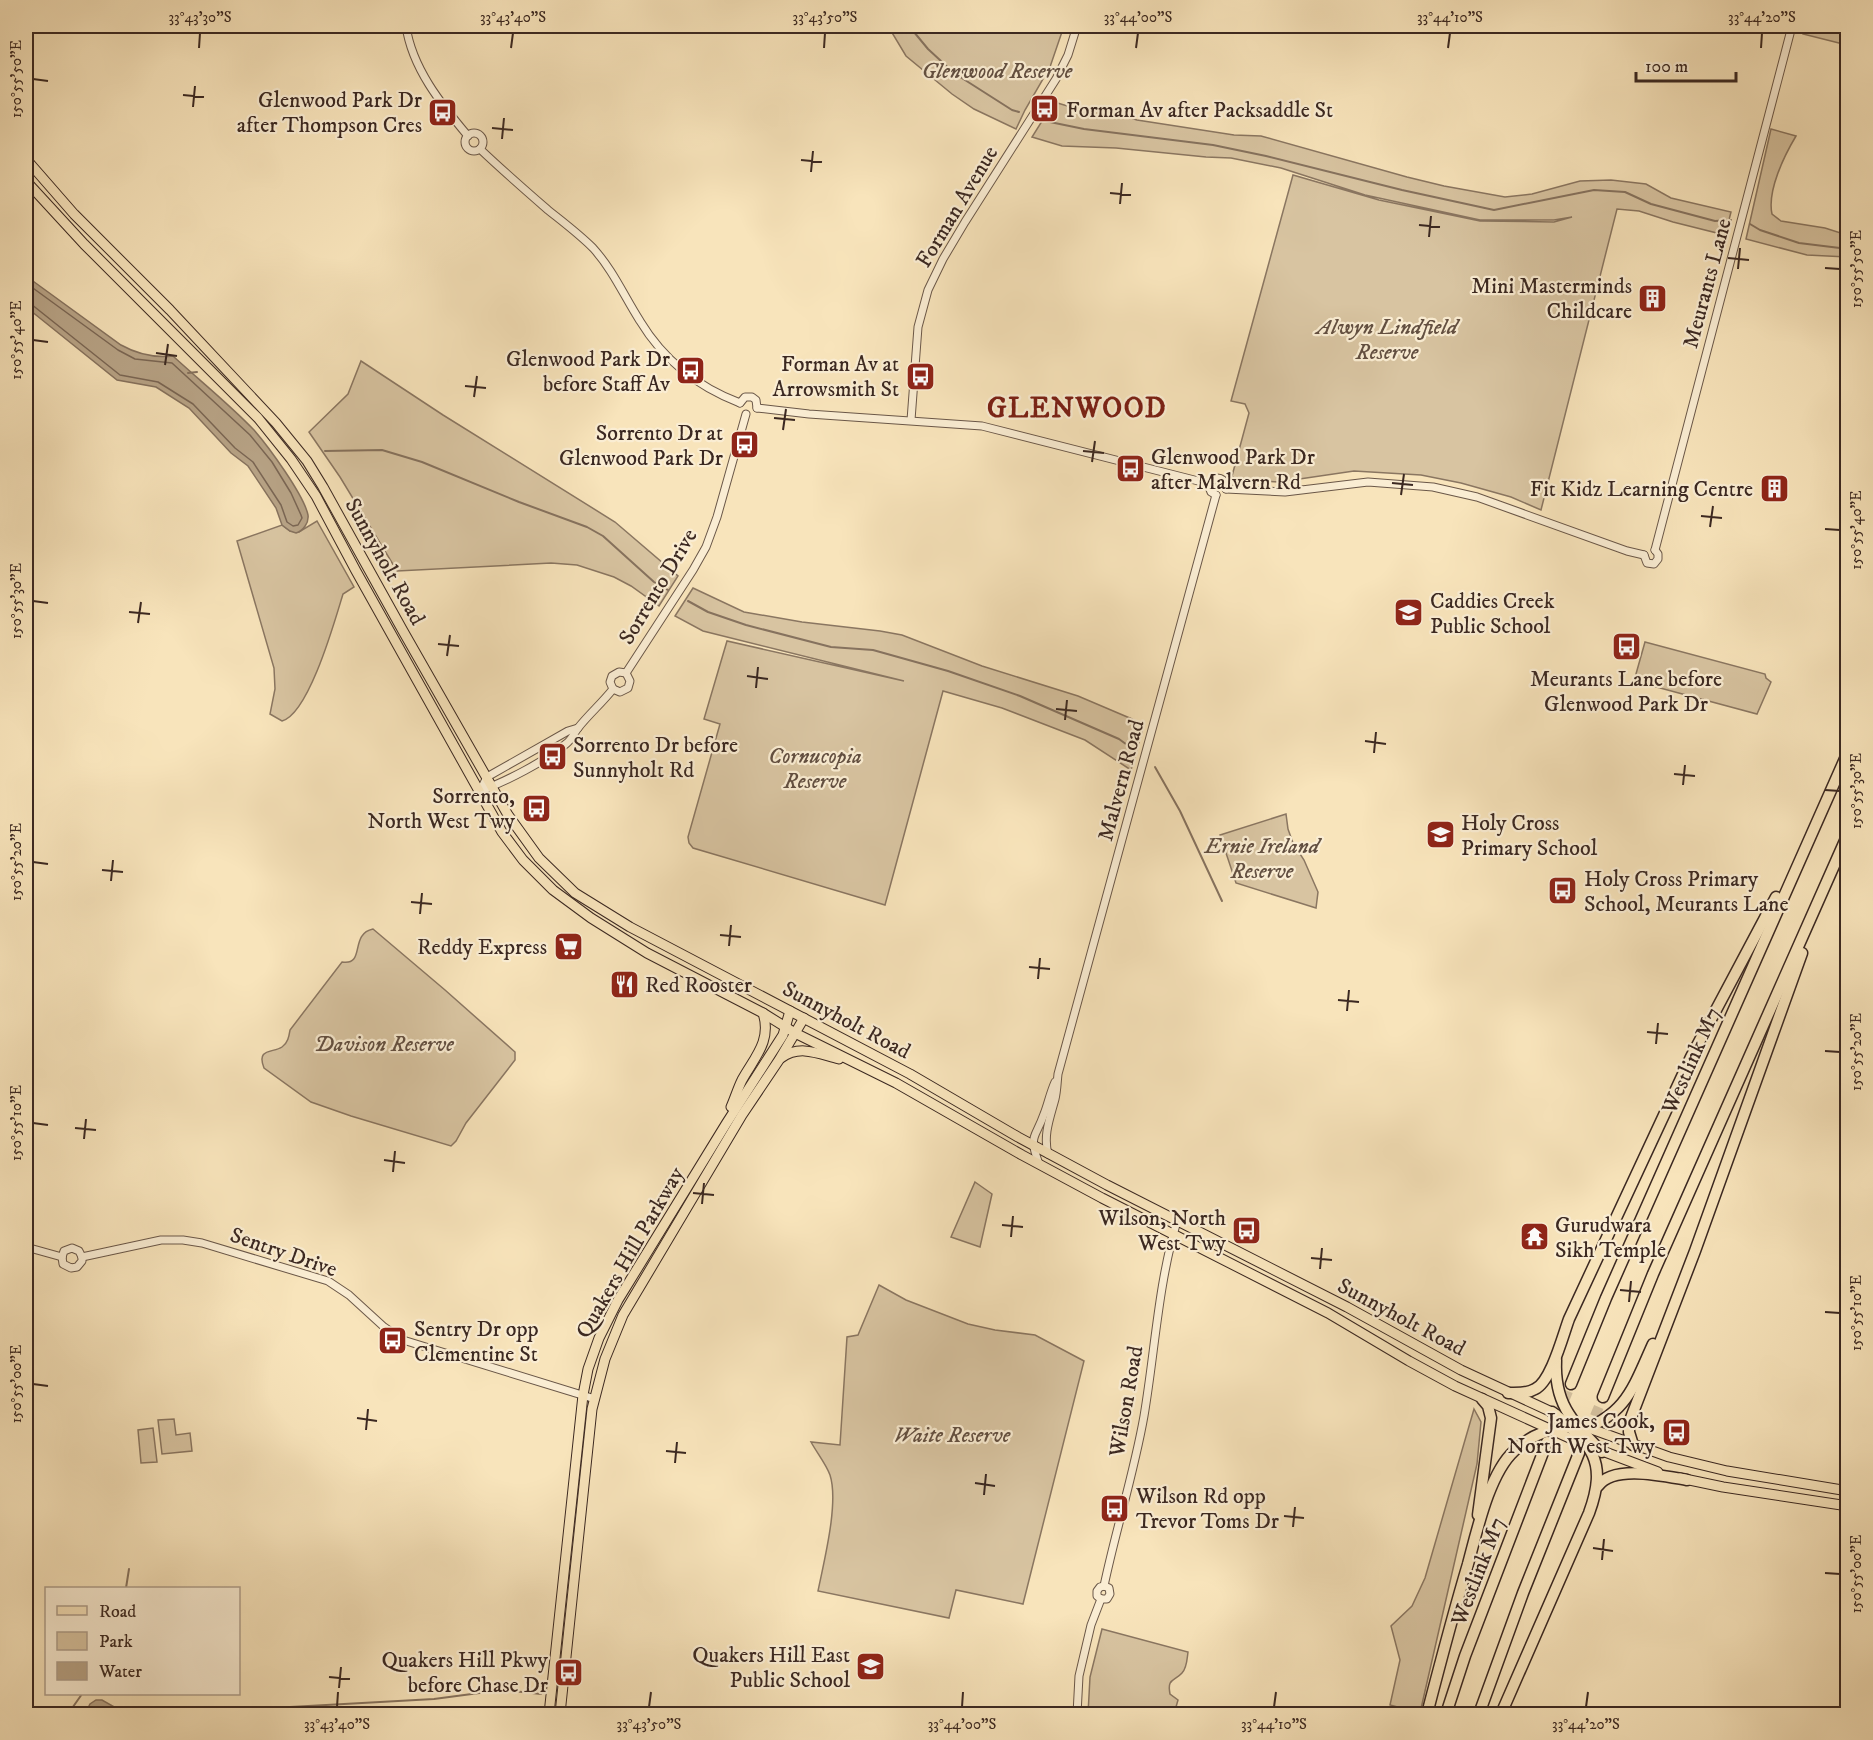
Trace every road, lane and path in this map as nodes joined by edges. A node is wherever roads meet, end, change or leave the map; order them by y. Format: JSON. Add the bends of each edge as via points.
{"nodes":[{"id":1,"x":406,"y":26,"type":"edge"},
{"id":2,"x":1077,"y":26,"type":"edge"},
{"id":3,"x":1792,"y":26,"type":"edge"},
{"id":4,"x":468,"y":136,"type":"junction"},
{"id":5,"x":480,"y":149,"type":"junction"},
{"id":6,"x":26,"y":159,"type":"edge"},
{"id":7,"x":26,"y":181,"type":"edge"},
{"id":8,"x":740,"y":403,"type":"junction"},
{"id":9,"x":757,"y":408,"type":"junction"},
{"id":10,"x":746,"y":414,"type":"junction"},
{"id":11,"x":911,"y":420,"type":"junction"},
{"id":12,"x":1210,"y":484,"type":"junction"},
{"id":13,"x":1226,"y":489,"type":"junction"},
{"id":14,"x":1216,"y":495,"type":"junction"},
{"id":15,"x":1654,"y":550,"type":"junction"},
{"id":16,"x":1644,"y":555,"type":"junction"},
{"id":17,"x":626,"y":673,"type":"junction"},
{"id":18,"x":613,"y":689,"type":"junction"},
{"id":19,"x":578,"y":728,"type":"junction"},
{"id":20,"x":1848,"y":752,"type":"edge"},
{"id":21,"x":487,"y":777,"type":"junction"},
{"id":22,"x":492,"y":787,"type":"junction"},
{"id":23,"x":480,"y":791,"type":"junction"},
{"id":24,"x":1817,"y":820,"type":"junction"},
{"id":25,"x":1848,"y":834,"type":"edge"},
{"id":26,"x":1807,"y":926,"type":"junction"},
{"id":27,"x":790,"y":1011,"type":"junction"},
{"id":28,"x":763,"y":1013,"type":"junction"},
{"id":29,"x":804,"y":1018,"type":"junction"},
{"id":30,"x":786,"y":1027,"type":"junction"},
{"id":31,"x":795,"y":1033,"type":"junction"},
{"id":32,"x":779,"y":1060,"type":"junction"},
{"id":33,"x":859,"y":1064,"type":"junction"},
{"id":34,"x":1058,"y":1074,"type":"junction"},
{"id":35,"x":726,"y":1124,"type":"junction"},
{"id":36,"x":1033,"y":1145,"type":"junction"},
{"id":37,"x":1048,"y":1154,"type":"junction"},
{"id":38,"x":1039,"y":1164,"type":"junction"},
{"id":39,"x":1177,"y":1221,"type":"junction"},
{"id":40,"x":1173,"y":1235,"type":"junction"},
{"id":41,"x":26,"y":1247,"type":"edge"},
{"id":42,"x":1695,"y":1251,"type":"junction"},
{"id":43,"x":62,"y":1257,"type":"junction"},
{"id":44,"x":82,"y":1257,"type":"junction"},
{"id":45,"x":1556,"y":1357,"type":"junction"},
{"id":46,"x":1571,"y":1384,"type":"tunnel mouth"},
{"id":47,"x":1508,"y":1393,"type":"junction"},
{"id":48,"x":583,"y":1395,"type":"junction"},
{"id":49,"x":1603,"y":1397,"type":"tunnel mouth"},
{"id":50,"x":595,"y":1399,"type":"junction"},
{"id":51,"x":1482,"y":1400,"type":"junction"},
{"id":52,"x":1552,"y":1412,"type":"joint"},
{"id":53,"x":1578,"y":1427,"type":"junction"},
{"id":54,"x":1553,"y":1432,"type":"junction"},
{"id":55,"x":1547,"y":1442,"type":"tunnel mouth"},
{"id":56,"x":1633,"y":1445,"type":"junction"},
{"id":57,"x":1584,"y":1450,"type":"junction"},
{"id":58,"x":1602,"y":1452,"type":"junction"},
{"id":59,"x":1687,"y":1480,"type":"junction"},
{"id":60,"x":1598,"y":1486,"type":"junction"},
{"id":61,"x":1848,"y":1491,"type":"edge"},
{"id":62,"x":1848,"y":1506,"type":"edge"},
{"id":63,"x":1477,"y":1533,"type":"junction"},
{"id":64,"x":549,"y":1714,"type":"edge"},
{"id":65,"x":560,"y":1714,"type":"edge"},
{"id":66,"x":1077,"y":1714,"type":"edge"},
{"id":67,"x":1427,"y":1714,"type":"edge"},
{"id":68,"x":1446,"y":1714,"type":"edge"},
{"id":69,"x":1479,"y":1714,"type":"edge"},
{"id":70,"x":1501,"y":1714,"type":"edge"}],
"edges":[{"from":1,"to":4,"type":"street","via":[[417,63]]},
{"from":2,"to":11,"type":"street","name":"Forman Avenue","via":[[1056,79],[965,222],[927,290],[918,327]]},
{"from":3,"to":15,"type":"street","name":"Meurants Lane"},
{"from":4,"to":5,"type":"street","via":[[474,133],[481,137]]},
{"from":4,"to":5,"type":"street","via":[[468,149]]},
{"from":5,"to":8,"type":"street","via":[[591,246],[619,282],[644,328],[672,361],[702,384]]},
{"from":6,"to":21,"type":"main road","name":"Sunnyholt Road","via":[[307,461]]},
{"from":7,"to":23,"type":"main road","name":"Sunnyholt Road","via":[[281,445],[316,496]]},
{"from":8,"to":9,"type":"street","via":[[745,397],[752,397]]},
{"from":8,"to":10,"type":"street"},
{"from":9,"to":10,"type":"street"},
{"from":9,"to":11,"type":"street"},
{"from":10,"to":17,"type":"street","name":"Sorrento Drive","via":[[706,547]]},
{"from":11,"to":12,"type":"street","via":[[992,427]]},
{"from":12,"to":13,"type":"street","via":[[1221,478]]},
{"from":12,"to":14,"type":"street"},
{"from":13,"to":14,"type":"street"},
{"from":13,"to":16,"type":"street","via":[[1286,492],[1368,482],[1433,487],[1477,497]]},
{"from":14,"to":34,"type":"street","name":"Malvern Road"},
{"from":15,"to":16,"type":"street"},
{"from":15,"to":16,"type":"street","via":[[1658,556],[1654,564],[1647,563]]},
{"from":17,"to":18,"type":"street","via":[[612,676]]},
{"from":17,"to":18,"type":"street","via":[[628,688],[620,692]]},
{"from":18,"to":19,"type":"street"},
{"from":19,"to":21,"type":"street"},
{"from":19,"to":22,"type":"street","via":[[557,750]]},
{"from":20,"to":24,"type":"highway","name":"Westlink M7"},
{"from":21,"to":22,"type":"main road","name":"Sunnyholt Road"},
{"from":21,"to":23,"type":"street"},
{"from":22,"to":23,"type":"street"},
{"from":22,"to":27,"type":"main road","name":"Sunnyholt Road","via":[[520,834],[575,893],[630,927]]},
{"from":23,"to":28,"type":"main road","name":"Sunnyholt Road","via":[[517,853],[553,890],[647,953]]},
{"from":24,"to":45,"type":"highway","via":[[1691,1057],[1569,1319]]},
{"from":24,"to":46,"type":"highway","name":"Westlink M7"},
{"from":25,"to":26,"type":"highway"},
{"from":26,"to":42,"type":"highway","via":[[1805,945]]},
{"from":26,"to":49,"type":"highway","via":[[1653,1274]]},
{"from":27,"to":29,"type":"main road","name":"Sunnyholt Road"},
{"from":27,"to":30,"type":"main road","name":"Quakers Hill Parkway"},
{"from":28,"to":30,"type":"main road","name":"Sunnyholt Road"},
{"from":28,"to":35,"type":"main road","via":[[761,1050],[742,1079]]},
{"from":29,"to":31,"type":"main road","name":"Quakers Hill Parkway"},
{"from":29,"to":36,"type":"main road","name":"Sunnyholt Road"},
{"from":30,"to":31,"type":"main road","name":"Sunnyholt Road"},
{"from":30,"to":35,"type":"main road","name":"Quakers Hill Parkway"},
{"from":31,"to":32,"type":"main road","name":"Quakers Hill Parkway"},
{"from":31,"to":33,"type":"main road","name":"Sunnyholt Road"},
{"from":32,"to":33,"type":"main road","via":[[792,1051],[807,1050]]},
{"from":32,"to":50,"type":"main road","name":"Quakers Hill Parkway","via":[[623,1316],[605,1359]]},
{"from":33,"to":38,"type":"main road","name":"Sunnyholt Road"},
{"from":34,"to":36,"type":"street","name":"Malvern Road","via":[[1034,1133]]},
{"from":34,"to":37,"type":"street","name":"Malvern Road","via":[[1047,1130]]},
{"from":35,"to":48,"type":"main road","name":"Quakers Hill Parkway","via":[[608,1320],[593,1354]]},
{"from":36,"to":37,"type":"main road","name":"Sunnyholt Road"},
{"from":36,"to":38,"type":"street"},
{"from":37,"to":39,"type":"main road","name":"Sunnyholt Road"},
{"from":38,"to":40,"type":"main road","name":"Sunnyholt Road"},
{"from":39,"to":40,"type":"street","name":"Wilson Road"},
{"from":39,"to":47,"type":"main road","name":"Sunnyholt Road"},
{"from":40,"to":51,"type":"main road","name":"Sunnyholt Road","via":[[1318,1308]]},
{"from":40,"to":66,"type":"street","name":"Wilson Road","via":[[1142,1428],[1104,1586],[1097,1591],[1101,1599],[1079,1676]]},
{"from":41,"to":43,"type":"street"},
{"from":42,"to":53,"type":"highway","via":[[1634,1386],[1616,1411],[1602,1422]]},
{"from":42,"to":56,"type":"highway","via":[[1629,1423]]},
{"from":43,"to":44,"type":"street","via":[[64,1251],[72,1248]]},
{"from":43,"to":44,"type":"street","via":[[63,1264],[71,1268],[77,1267]]},
{"from":44,"to":48,"type":"street","name":"Sentry Drive","via":[[161,1240],[215,1246],[328,1281],[403,1340]]},
{"from":45,"to":47,"type":"highway","via":[[1543,1384],[1525,1392]]},
{"from":45,"to":53,"type":"highway","via":[[1557,1389]]},
{"from":47,"to":52,"type":"main road","name":"Sunnyholt Road"},
{"from":48,"to":50,"type":"street","name":"Sentry Drive"},
{"from":48,"to":64,"type":"main road","name":"Quakers Hill Parkway"},
{"from":50,"to":65,"type":"main road","name":"Quakers Hill Parkway"},
{"from":51,"to":54,"type":"main road","name":"Sunnyholt Road"},
{"from":51,"to":63,"type":"highway","via":[[1491,1418]]},
{"from":52,"to":53,"type":"highway"},
{"from":53,"to":54,"type":"highway"},
{"from":53,"to":56,"type":"main road"},
{"from":53,"to":57,"type":"highway"},
{"from":53,"to":58,"type":"highway"},
{"from":54,"to":57,"type":"main road","name":"Sunnyholt Road"},
{"from":54,"to":63,"type":"highway","via":[[1533,1437],[1505,1460]]},
{"from":55,"to":68,"type":"highway","name":"Westlink M7"},
{"from":56,"to":61,"type":"main road","via":[[1727,1471]]},
{"from":57,"to":58,"type":"main road","name":"Sunnyholt Road"},
{"from":57,"to":60,"type":"highway","via":[[1594,1458]]},
{"from":57,"to":69,"type":"highway","via":[[1522,1593]]},
{"from":58,"to":59,"type":"main road","name":"Sunnyholt Road"},
{"from":59,"to":60,"type":"highway","via":[[1625,1474],[1606,1478]]},
{"from":59,"to":62,"type":"main road","name":"Sunnyholt Road"},
{"from":60,"to":70,"type":"highway"},
{"from":63,"to":67,"type":"highway"}]}
